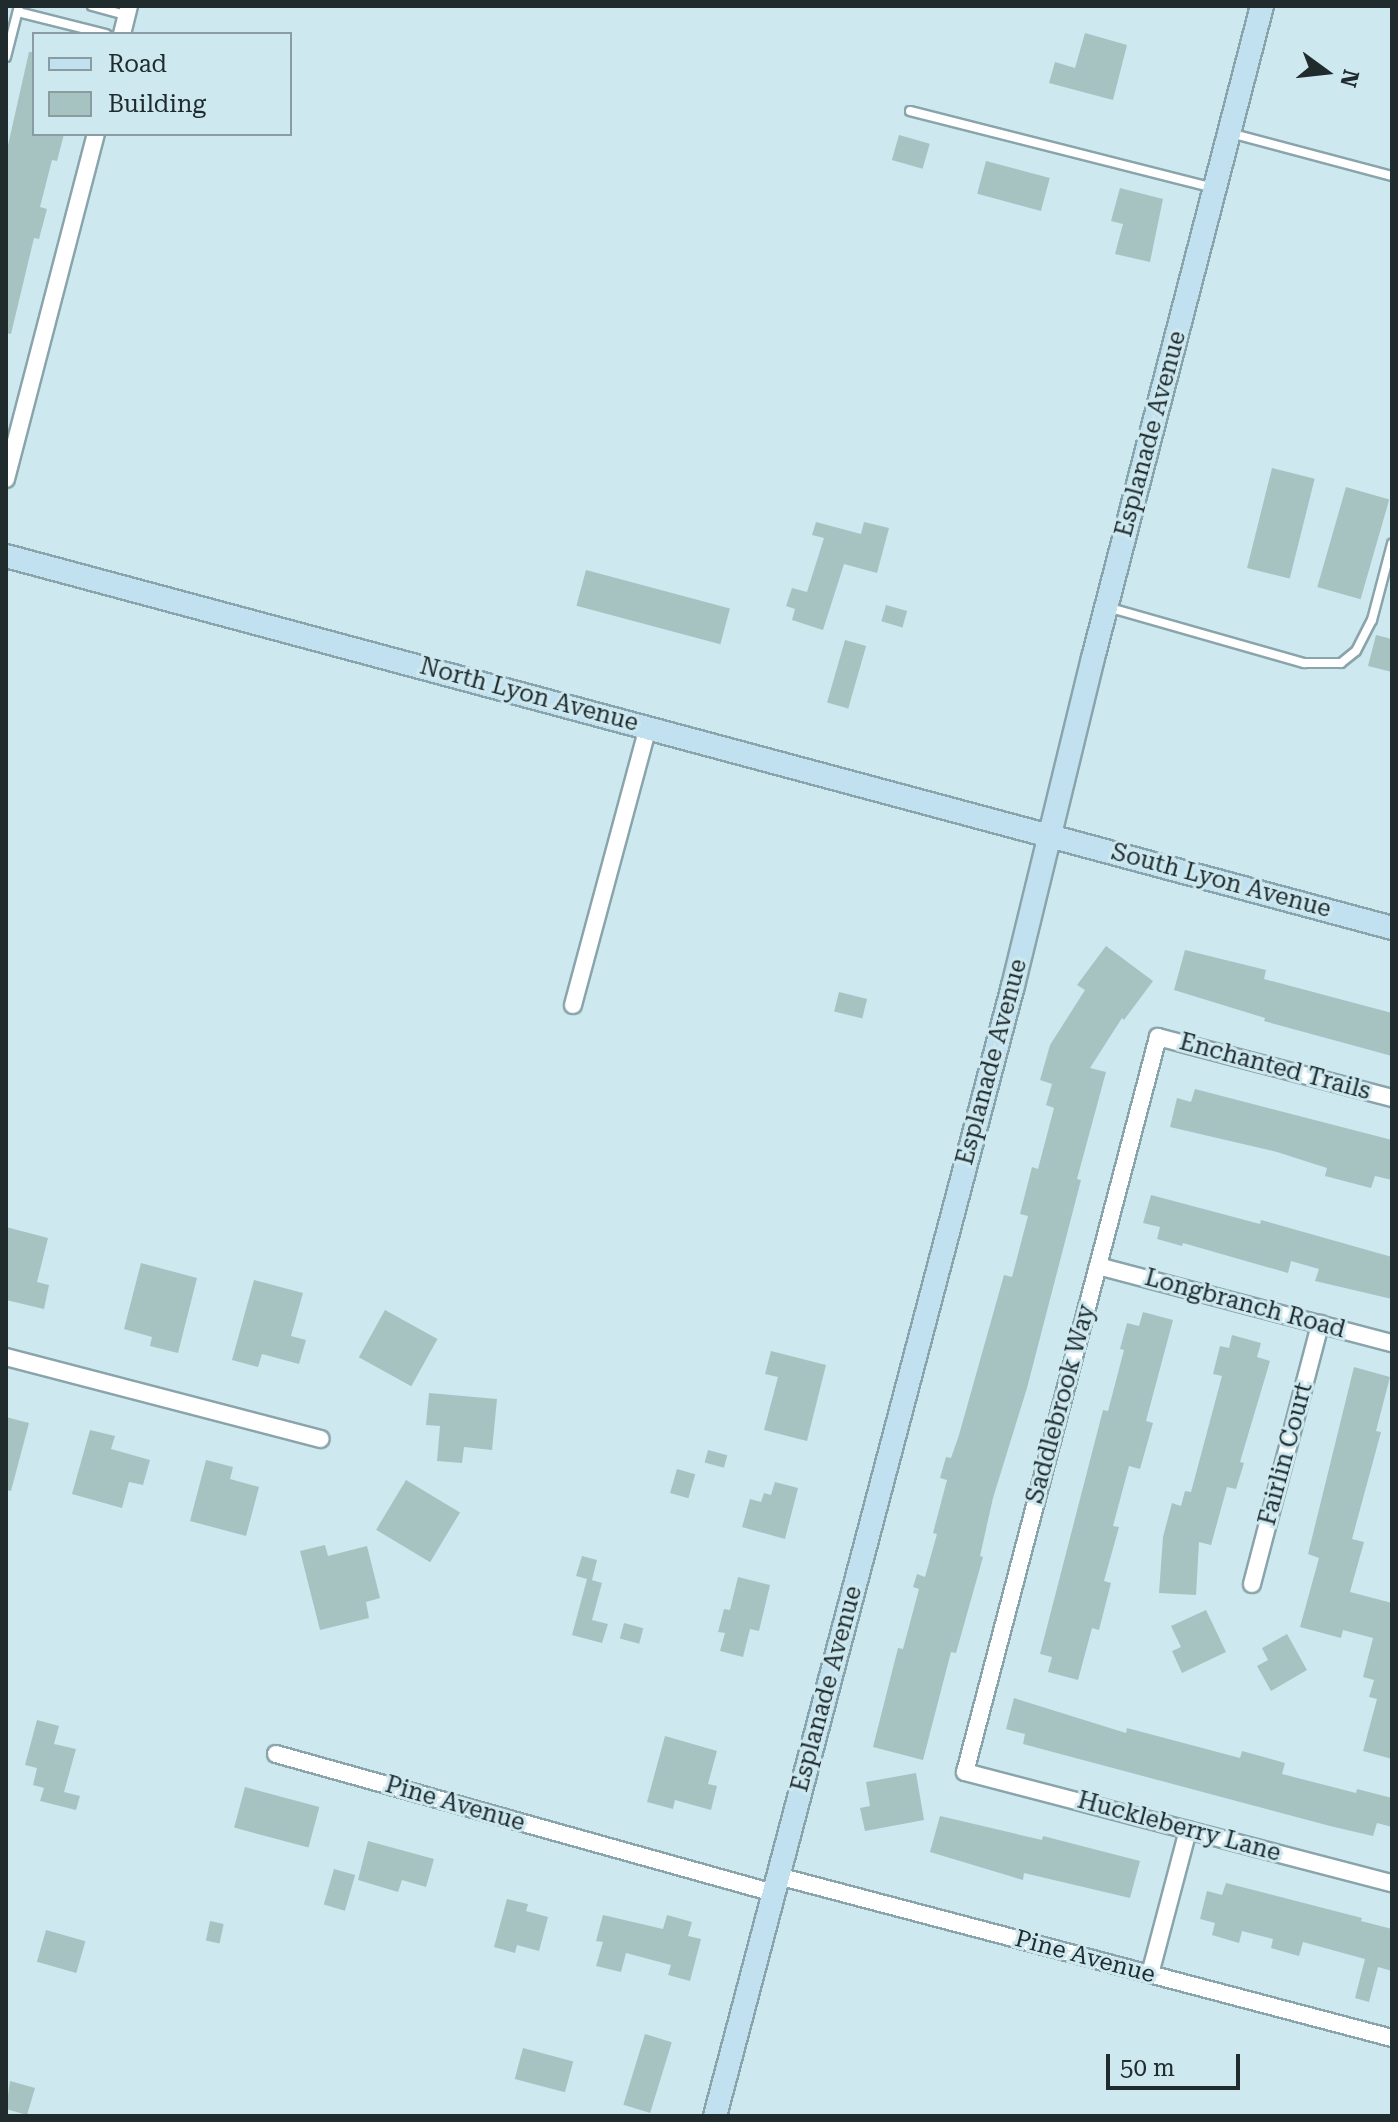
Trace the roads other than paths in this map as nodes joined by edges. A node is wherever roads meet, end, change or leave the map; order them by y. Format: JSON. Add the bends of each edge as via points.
{"nodes":[{"id":1,"x":92,"y":6,"type":"edge"},
{"id":2,"x":1262,"y":6,"type":"edge"},
{"id":3,"x":19,"y":9,"type":"edge"},
{"id":4,"x":128,"y":10,"type":"edge"},
{"id":5,"x":99,"y":32,"type":"edge"},
{"id":6,"x":122,"y":32,"type":"edge"},
{"id":7,"x":6,"y":57,"type":"edge"},
{"id":8,"x":910,"y":111,"type":"dead end"},
{"id":9,"x":1229,"y":133,"type":"junction"},
{"id":10,"x":95,"y":136,"type":"edge"},
{"id":11,"x":1392,"y":176,"type":"edge"},
{"id":12,"x":1215,"y":188,"type":"junction"},
{"id":13,"x":6,"y":479,"type":"edge"},
{"id":14,"x":1392,"y":544,"type":"edge"},
{"id":15,"x":6,"y":556,"type":"edge"},
{"id":16,"x":1106,"y":607,"type":"junction"},
{"id":17,"x":648,"y":727,"type":"junction"},
{"id":18,"x":1051,"y":834,"type":"junction"},
{"id":19,"x":1392,"y":928,"type":"edge"},
{"id":20,"x":573,"y":1005,"type":"dead end"},
{"id":21,"x":1158,"y":1037,"type":"joint"},
{"id":22,"x":1392,"y":1098,"type":"edge"},
{"id":23,"x":1098,"y":1266,"type":"junction"},
{"id":24,"x":1320,"y":1324,"type":"junction"},
{"id":25,"x":1392,"y":1343,"type":"edge"},
{"id":26,"x":6,"y":1357,"type":"edge"},
{"id":27,"x":321,"y":1439,"type":"dead end"},
{"id":28,"x":1252,"y":1584,"type":"dead end"},
{"id":29,"x":276,"y":1754,"type":"dead end"},
{"id":30,"x":965,"y":1772,"type":"joint"},
{"id":31,"x":1188,"y":1830,"type":"junction"},
{"id":32,"x":1392,"y":1883,"type":"edge"},
{"id":33,"x":776,"y":1884,"type":"junction"},
{"id":34,"x":1150,"y":1974,"type":"junction"},
{"id":35,"x":1392,"y":2038,"type":"edge"},
{"id":36,"x":715,"y":2116,"type":"edge"}],
"edges":[{"from":1,"to":4,"type":"lane"},
{"from":2,"to":9,"type":"main road","name":"Esplanade Avenue"},
{"from":3,"to":5,"type":"lane"},
{"from":3,"to":7,"type":"lane"},
{"from":4,"to":6,"type":"street"},
{"from":8,"to":12,"type":"lane"},
{"from":9,"to":11,"type":"lane"},
{"from":9,"to":12,"type":"main road","name":"Esplanade Avenue"},
{"from":10,"to":13,"type":"street"},
{"from":12,"to":16,"type":"main road","name":"Esplanade Avenue"},
{"from":14,"to":16,"type":"lane","via":[[1372,620],[1356,651],[1341,663],[1304,663]]},
{"from":15,"to":17,"type":"main road","name":"North Lyon Avenue"},
{"from":16,"to":18,"type":"main road","name":"Esplanade Avenue"},
{"from":17,"to":18,"type":"main road","name":"North Lyon Avenue"},
{"from":17,"to":20,"type":"street"},
{"from":18,"to":19,"type":"main road","name":"South Lyon Avenue"},
{"from":18,"to":33,"type":"main road","name":"Esplanade Avenue"},
{"from":21,"to":22,"type":"street","name":"Enchanted Trails"},
{"from":21,"to":23,"type":"street","name":"Saddlebrook Way"},
{"from":23,"to":24,"type":"street","name":"Longbranch Road"},
{"from":23,"to":30,"type":"street","name":"Saddlebrook Way"},
{"from":24,"to":25,"type":"street","name":"Longbranch Road"},
{"from":24,"to":28,"type":"street","name":"Fairlin Court"},
{"from":26,"to":27,"type":"street"},
{"from":29,"to":33,"type":"street","name":"Pine Avenue"},
{"from":30,"to":31,"type":"street","name":"Huckleberry Lane"},
{"from":31,"to":32,"type":"street","name":"Huckleberry Lane"},
{"from":31,"to":34,"type":"street"},
{"from":33,"to":34,"type":"street","name":"Pine Avenue"},
{"from":33,"to":36,"type":"main road","name":"Esplanade Avenue"},
{"from":34,"to":35,"type":"street","name":"Pine Avenue"}]}
